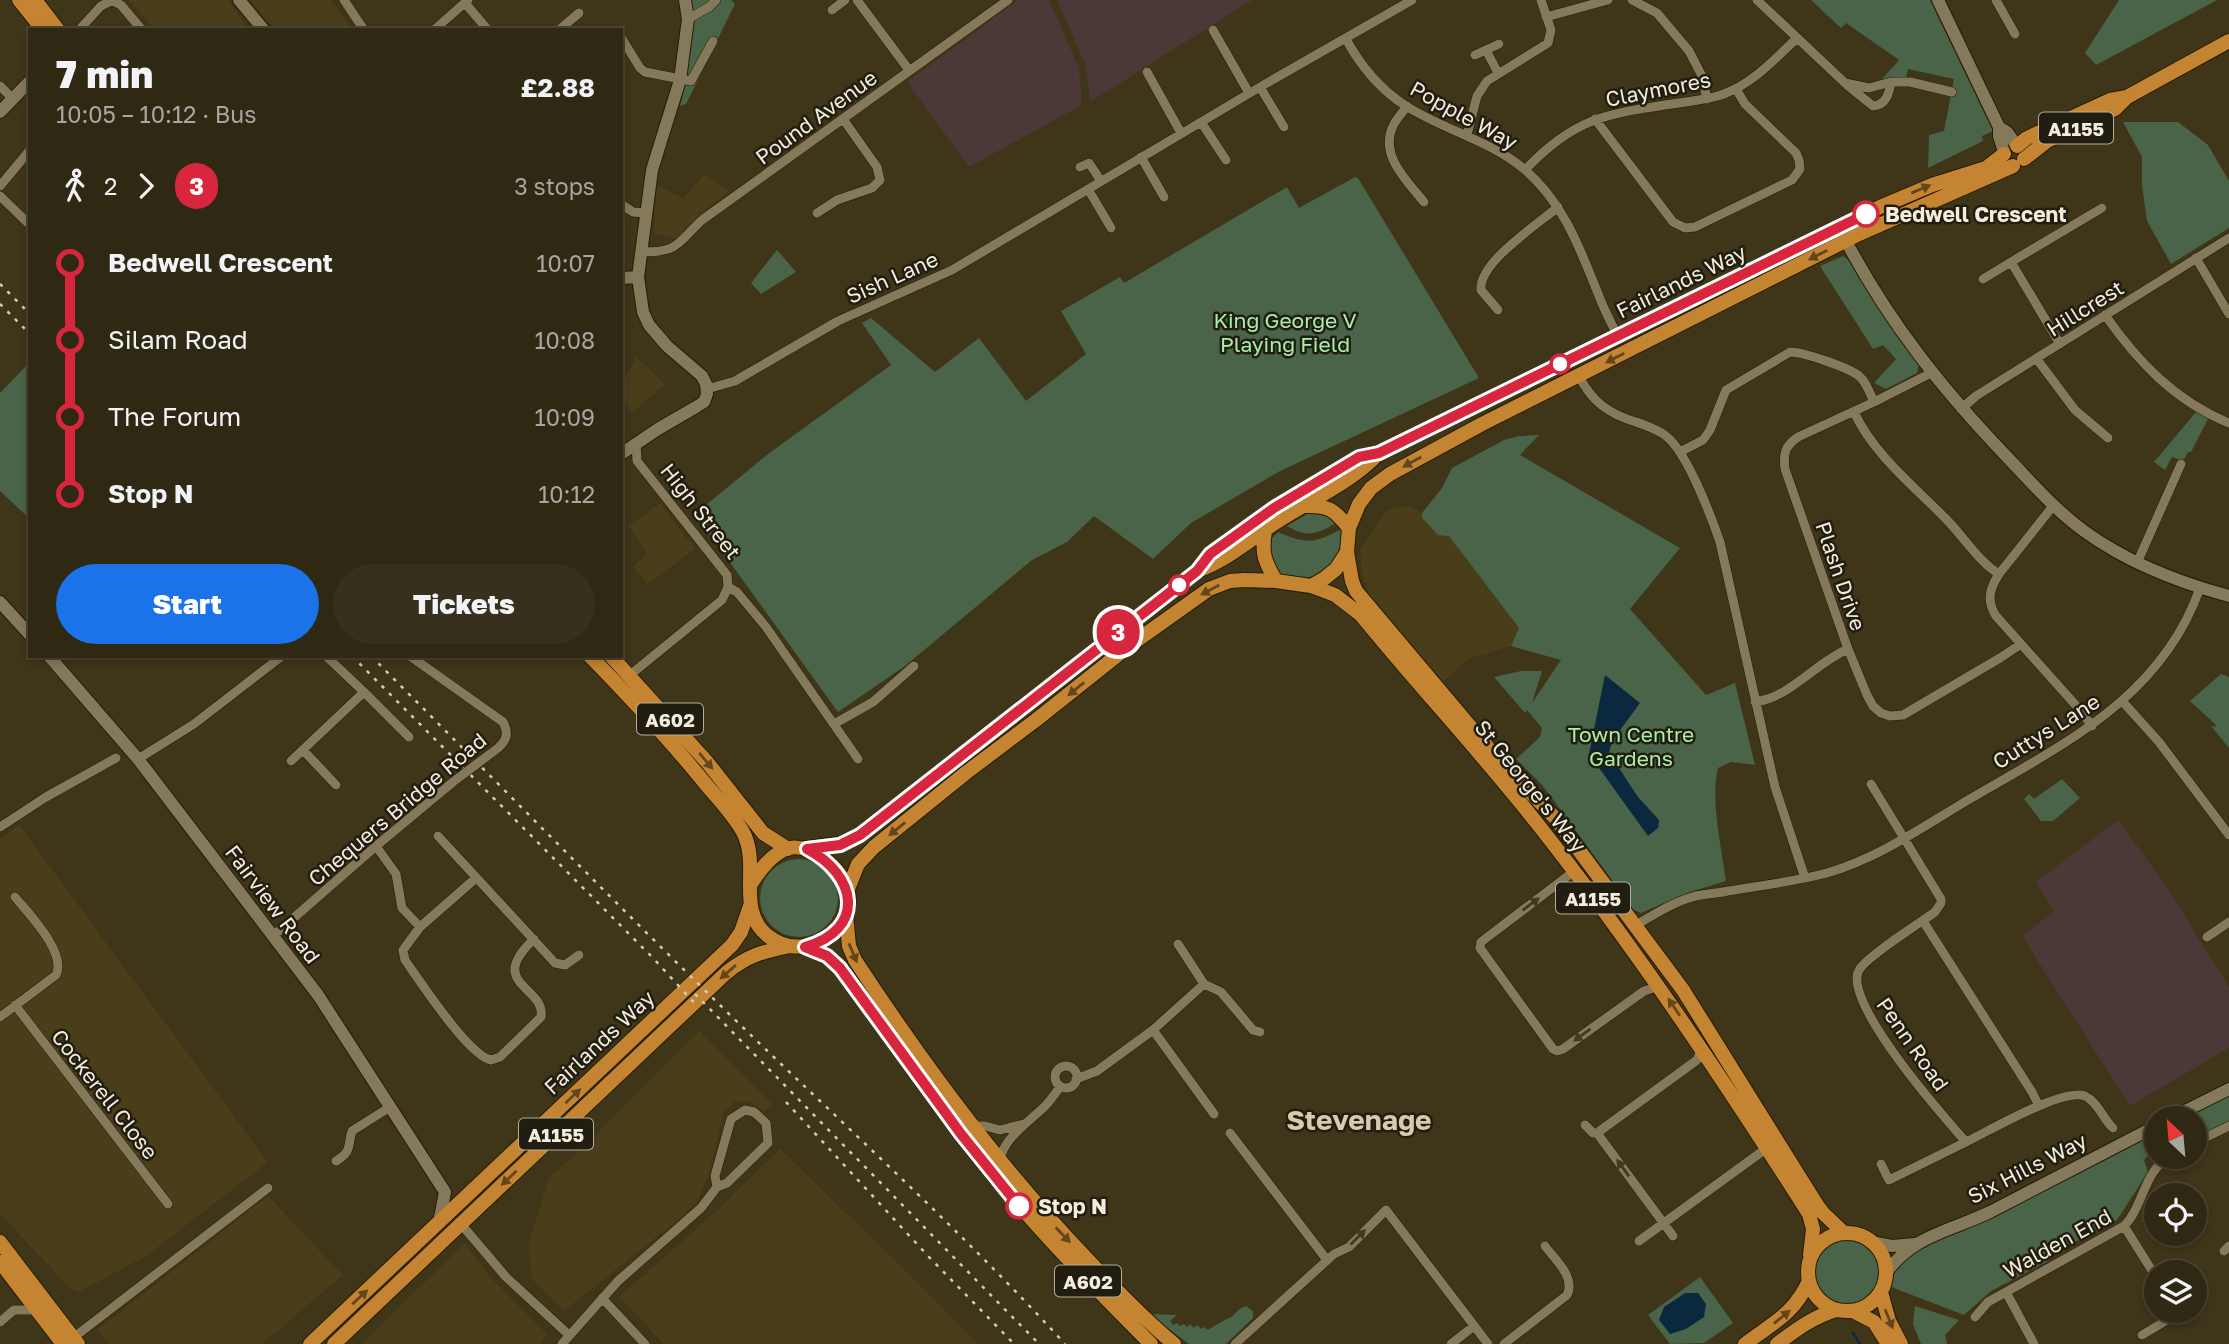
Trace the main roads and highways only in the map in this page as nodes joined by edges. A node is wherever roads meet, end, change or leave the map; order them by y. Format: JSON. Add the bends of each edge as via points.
{"nodes":[{"id":1,"x":19,"y":0,"type":"edge"},
{"id":2,"x":35,"y":0,"type":"edge"},
{"id":3,"x":41,"y":28,"type":"edge"},
{"id":4,"x":56,"y":28,"type":"edge"},
{"id":5,"x":2229,"y":41,"type":"edge"},
{"id":6,"x":2010,"y":153,"type":"junction"},
{"id":7,"x":1379,"y":453,"type":"junction"},
{"id":8,"x":1301,"y":506,"type":"junction"},
{"id":9,"x":1349,"y":528,"type":"junction"},
{"id":10,"x":1265,"y":531,"type":"junction"},
{"id":11,"x":1348,"y":552,"type":"junction"},
{"id":12,"x":1197,"y":571,"type":"junction"},
{"id":13,"x":1276,"y":581,"type":"junction"},
{"id":14,"x":1311,"y":586,"type":"junction"},
{"id":15,"x":592,"y":658,"type":"edge"},
{"id":16,"x":613,"y":658,"type":"edge"},
{"id":17,"x":788,"y":849,"type":"junction"},
{"id":18,"x":807,"y":849,"type":"junction"},
{"id":19,"x":751,"y":884,"type":"junction"},
{"id":20,"x":848,"y":889,"type":"junction"},
{"id":21,"x":750,"y":906,"type":"junction"},
{"id":22,"x":846,"y":912,"type":"junction"},
{"id":23,"x":797,"y":946,"type":"junction"},
{"id":24,"x":1844,"y":1233,"type":"junction"},
{"id":25,"x":0,"y":1242,"type":"edge"},
{"id":26,"x":1810,"y":1255,"type":"junction"},
{"id":27,"x":0,"y":1262,"type":"edge"},
{"id":28,"x":1809,"y":1281,"type":"junction"},
{"id":29,"x":1881,"y":1292,"type":"junction"},
{"id":30,"x":1836,"y":1310,"type":"junction"},
{"id":31,"x":1853,"y":1311,"type":"junction"},
{"id":32,"x":71,"y":1342,"type":"edge"},
{"id":33,"x":310,"y":1344,"type":"edge"},
{"id":34,"x":334,"y":1344,"type":"edge"},
{"id":35,"x":1152,"y":1344,"type":"edge"},
{"id":36,"x":1174,"y":1344,"type":"edge"},
{"id":37,"x":1745,"y":1344,"type":"edge"},
{"id":38,"x":1777,"y":1344,"type":"edge"},
{"id":39,"x":1888,"y":1344,"type":"edge"},
{"id":40,"x":1901,"y":1344,"type":"edge"}],
"edges":[{"from":1,"to":3,"type":"main road"},
{"from":2,"to":4,"type":"main road"},
{"from":5,"to":6,"type":"main road","name":"Fairlands Way","number":"A1155","via":[[2127,97],[2110,100],[2027,138]]},
{"from":7,"to":6,"type":"main road","name":"Fairlands Way","number":"A1155","one_way":true,"via":[[1880,207],[1986,168]]},
{"from":6,"to":9,"type":"main road","name":"Fairlands Way","number":"A1155","one_way":true,"via":[[1889,220],[1390,474],[1371,488]]},
{"from":7,"to":8,"type":"main road","name":"Fairlands Way","number":"A1155","via":[[1365,468]]},
{"from":7,"to":12,"type":"main road","name":"Fairlands Way","number":"A1155","via":[[1359,457],[1274,508],[1210,554]]},
{"from":8,"to":9,"type":"main road","via":[[1335,511]]},
{"from":8,"to":10,"type":"main road","name":"Fairlands Way","number":"A1155"},
{"from":9,"to":11,"type":"main road","name":"Fairlands Way","number":"A1155"},
{"from":10,"to":12,"type":"main road","name":"Fairlands Way","number":"A1155","via":[[1216,564]]},
{"from":10,"to":13,"type":"main road","via":[[1262,553]]},
{"from":11,"to":14,"type":"main road","via":[[1336,569]]},
{"from":11,"to":24,"type":"main road","name":"St George's Way","number":"A1155","via":[[1352,581],[1362,599],[1555,818],[1700,1016],[1817,1205]]},
{"from":12,"to":18,"type":"main road","name":"Fairlands Way","number":"A1155","via":[[860,835],[840,845]]},
{"from":13,"to":14,"type":"main road","number":"A1155"},
{"from":13,"to":20,"type":"main road","number":"A1155","one_way":true,"via":[[1230,581],[1209,589],[1176,612],[874,847],[858,863]]},
{"from":26,"to":14,"type":"main road","name":"St George's Way","number":"A1155","one_way":true,"via":[[1813,1229],[1809,1214],[1660,986],[1504,783],[1361,615],[1335,595]]},
{"from":15,"to":19,"type":"main road","number":"A602","via":[[737,823],[750,851]]},
{"from":16,"to":17,"type":"main road","number":"A602","one_way":true,"via":[[708,762],[763,833]]},
{"from":17,"to":18,"type":"main road"},
{"from":17,"to":19,"type":"main road","via":[[769,861]]},
{"from":18,"to":20,"type":"main road","via":[[832,866]]},
{"from":19,"to":21,"type":"main road","number":"A602"},
{"from":20,"to":22,"type":"main road","number":"A602"},
{"from":21,"to":23,"type":"main road","number":"A602","via":[[753,918],[768,936]]},
{"from":33,"to":21,"type":"main road","name":"Fairlands Way","number":"A1155","one_way":true,"via":[[732,945]]},
{"from":22,"to":23,"type":"main road","via":[[832,934],[819,943]]},
{"from":22,"to":36,"type":"main road","number":"A602","one_way":true,"via":[[855,960],[972,1126],[1057,1229]]},
{"from":23,"to":34,"type":"main road","name":"Fairlands Way","number":"A1155","one_way":true,"via":[[758,953],[726,973]]},
{"from":23,"to":35,"type":"main road","number":"A602","via":[[827,956],[840,968],[961,1134],[1051,1241]]},
{"from":24,"to":26,"type":"main road","via":[[1824,1241]]},
{"from":24,"to":29,"type":"main road","via":[[1871,1242],[1884,1261]]},
{"from":25,"to":32,"type":"main road"},
{"from":26,"to":28,"type":"main road"},
{"from":27,"to":32,"type":"main road","via":[[37,1310]]},
{"from":28,"to":30,"type":"main road","via":[[1817,1297]]},
{"from":37,"to":28,"type":"main road","one_way":true,"via":[[1786,1314]]},
{"from":29,"to":31,"type":"main road"},
{"from":29,"to":40,"type":"main road","one_way":true},
{"from":30,"to":31,"type":"main road"},
{"from":30,"to":38,"type":"main road","via":[[1805,1323]]},
{"from":31,"to":39,"type":"main road","via":[[1874,1322]]}]}
